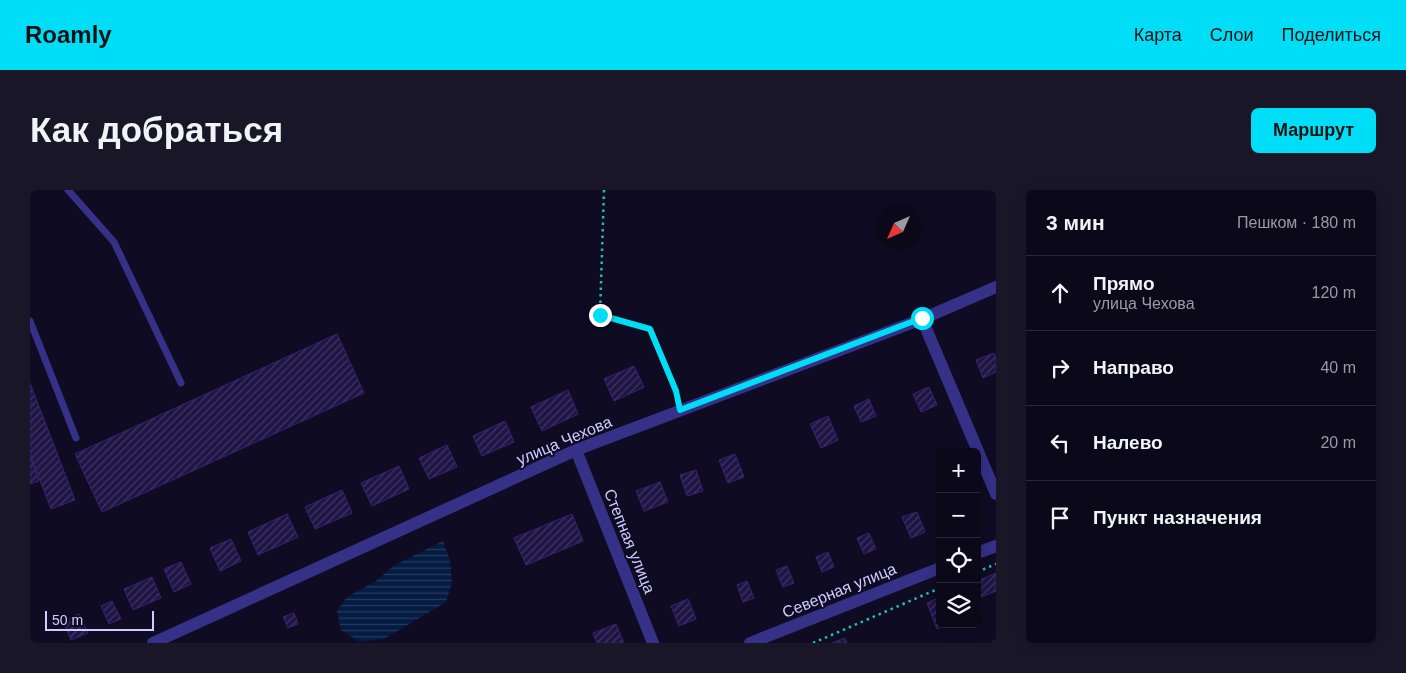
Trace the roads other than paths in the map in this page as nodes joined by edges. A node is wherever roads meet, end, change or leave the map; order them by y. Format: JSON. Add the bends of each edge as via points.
{"nodes":[{"id":1,"x":68,"y":190,"type":"edge"},
{"id":2,"x":996,"y":287,"type":"edge"},
{"id":3,"x":922,"y":318,"type":"junction"},
{"id":4,"x":30,"y":321,"type":"edge"},
{"id":5,"x":181,"y":383,"type":"dead end"},
{"id":6,"x":76,"y":438,"type":"dead end"},
{"id":7,"x":576,"y":450,"type":"junction"},
{"id":8,"x":996,"y":494,"type":"edge"},
{"id":9,"x":996,"y":546,"type":"edge"},
{"id":10,"x":981,"y":552,"type":"edge"},
{"id":11,"x":936,"y":570,"type":"edge"},
{"id":12,"x":153,"y":643,"type":"edge"},
{"id":13,"x":653,"y":643,"type":"edge"},
{"id":14,"x":750,"y":643,"type":"edge"}],
"edges":[{"from":1,"to":5,"type":"lane","via":[[114,242]]},
{"from":2,"to":3,"type":"street","name":"улица Чехова"},
{"from":3,"to":7,"type":"street","name":"улица Чехова"},
{"from":3,"to":8,"type":"street"},
{"from":4,"to":6,"type":"lane"},
{"from":7,"to":12,"type":"street","name":"улица Чехова"},
{"from":7,"to":13,"type":"street","name":"Степная улица"},
{"from":9,"to":10,"type":"street"},
{"from":11,"to":14,"type":"street","name":"Северная улица"}]}
